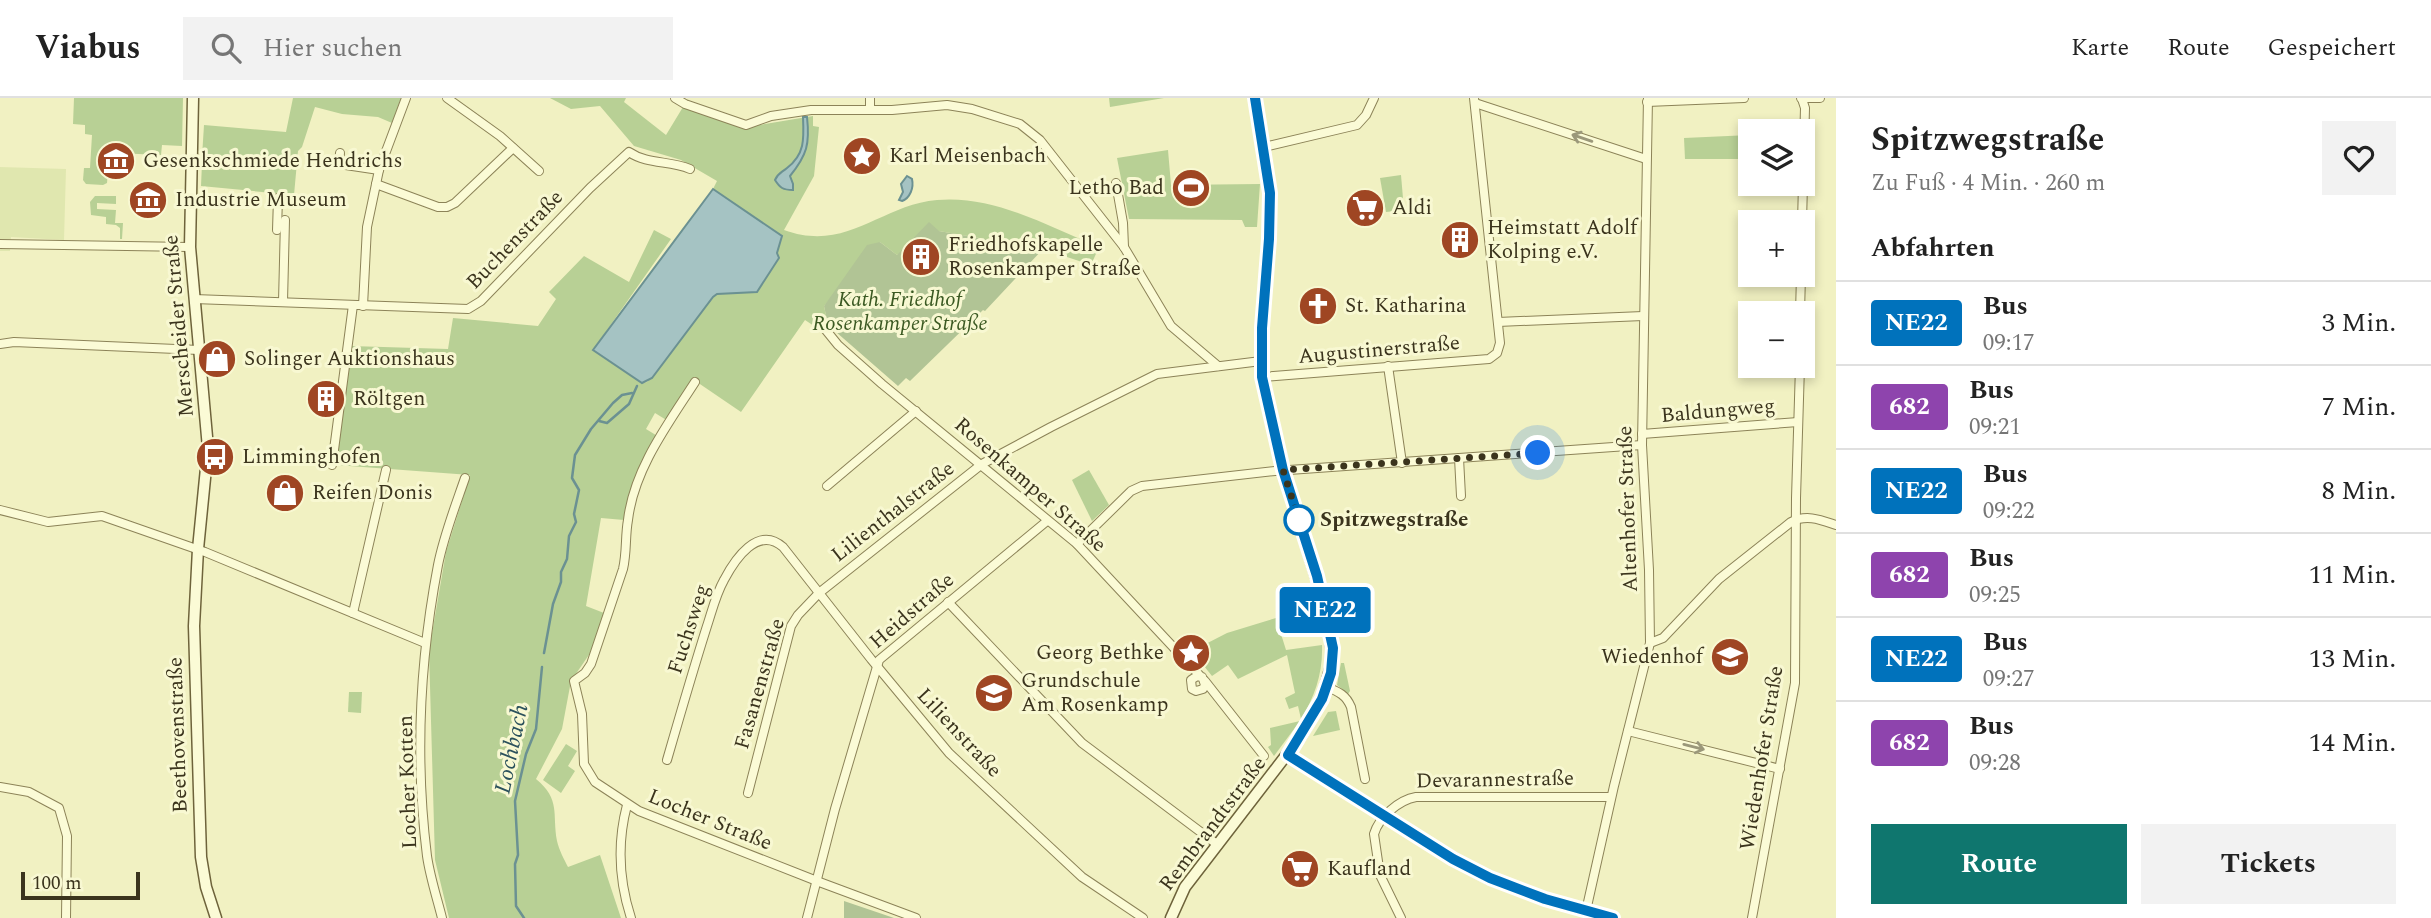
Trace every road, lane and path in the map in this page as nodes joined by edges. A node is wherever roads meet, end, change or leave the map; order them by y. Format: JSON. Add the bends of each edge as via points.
{"nodes":[{"id":1,"x":193,"y":98,"type":"edge"},
{"id":2,"x":406,"y":98,"type":"edge"},
{"id":3,"x":447,"y":98,"type":"edge"},
{"id":4,"x":675,"y":98,"type":"edge"},
{"id":5,"x":870,"y":98,"type":"edge"},
{"id":6,"x":966,"y":98,"type":"edge"},
{"id":7,"x":1255,"y":98,"type":"edge"},
{"id":8,"x":1374,"y":98,"type":"edge"},
{"id":9,"x":1744,"y":98,"type":"edge"},
{"id":10,"x":1801,"y":98,"type":"edge"},
{"id":11,"x":1820,"y":98,"type":"edge"},
{"id":12,"x":1647,"y":100,"type":"edge"},
{"id":13,"x":1474,"y":101,"type":"edge"},
{"id":14,"x":972,"y":109,"type":"junction"},
{"id":15,"x":870,"y":110,"type":"junction"},
{"id":16,"x":513,"y":148,"type":"junction"},
{"id":17,"x":1264,"y":148,"type":"junction"},
{"id":18,"x":340,"y":153,"type":"dead end"},
{"id":19,"x":1646,"y":159,"type":"junction"},
{"id":20,"x":690,"y":169,"type":"dead end"},
{"id":21,"x":379,"y":170,"type":"junction"},
{"id":22,"x":539,"y":171,"type":"dead end"},
{"id":23,"x":1116,"y":183,"type":"dead end"},
{"id":24,"x":376,"y":184,"type":"junction"},
{"id":25,"x":278,"y":198,"type":"dead end"},
{"id":26,"x":1802,"y":210,"type":"edge"},
{"id":27,"x":285,"y":220,"type":"dead end"},
{"id":28,"x":266,"y":230,"type":"dead end"},
{"id":29,"x":281,"y":230,"type":"junction"},
{"id":30,"x":0,"y":243,"type":"edge"},
{"id":31,"x":190,"y":247,"type":"junction"},
{"id":32,"x":1124,"y":247,"type":"junction"},
{"id":33,"x":194,"y":299,"type":"junction"},
{"id":34,"x":283,"y":302,"type":"junction"},
{"id":35,"x":354,"y":305,"type":"junction"},
{"id":36,"x":363,"y":306,"type":"junction"},
{"id":37,"x":1643,"y":316,"type":"junction"},
{"id":38,"x":1498,"y":323,"type":"junction"},
{"id":39,"x":825,"y":329,"type":"dead end"},
{"id":40,"x":0,"y":344,"type":"edge"},
{"id":41,"x":199,"y":350,"type":"junction"},
{"id":42,"x":1261,"y":361,"type":"junction"},
{"id":43,"x":1219,"y":366,"type":"junction"},
{"id":44,"x":1388,"y":366,"type":"junction"},
{"id":45,"x":1262,"y":377,"type":"junction"},
{"id":46,"x":1800,"y":378,"type":"edge"},
{"id":47,"x":695,"y":382,"type":"dead end"},
{"id":48,"x":916,"y":411,"type":"junction"},
{"id":49,"x":1798,"y":422,"type":"junction"},
{"id":50,"x":1642,"y":434,"type":"junction"},
{"id":51,"x":1642,"y":445,"type":"junction"},
{"id":52,"x":1459,"y":458,"type":"junction"},
{"id":53,"x":1402,"y":463,"type":"junction"},
{"id":54,"x":982,"y":464,"type":"junction"},
{"id":55,"x":332,"y":465,"type":"dead end"},
{"id":56,"x":386,"y":470,"type":"dead end"},
{"id":57,"x":1283,"y":470,"type":"junction"},
{"id":58,"x":465,"y":478,"type":"dead end"},
{"id":59,"x":827,"y":486,"type":"dead end"},
{"id":60,"x":1461,"y":496,"type":"dead end"},
{"id":61,"x":0,"y":510,"type":"edge"},
{"id":62,"x":1796,"y":519,"type":"junction"},
{"id":63,"x":1047,"y":521,"type":"junction"},
{"id":64,"x":1836,"y":525,"type":"edge"},
{"id":65,"x":778,"y":542,"type":"joint"},
{"id":66,"x":1077,"y":544,"type":"junction"},
{"id":67,"x":198,"y":550,"type":"junction"},
{"id":68,"x":819,"y":593,"type":"junction"},
{"id":69,"x":948,"y":602,"type":"junction"},
{"id":70,"x":353,"y":613,"type":"junction"},
{"id":71,"x":425,"y":643,"type":"junction"},
{"id":72,"x":1650,"y":643,"type":"junction"},
{"id":73,"x":876,"y":666,"type":"junction"},
{"id":74,"x":1327,"y":687,"type":"junction"},
{"id":75,"x":1628,"y":731,"type":"junction"},
{"id":76,"x":1288,"y":755,"type":"junction"},
{"id":77,"x":1264,"y":756,"type":"dead end"},
{"id":78,"x":667,"y":760,"type":"dead end"},
{"id":79,"x":1780,"y":769,"type":"junction"},
{"id":80,"x":1364,"y":779,"type":"dead end"},
{"id":81,"x":0,"y":787,"type":"edge"},
{"id":82,"x":748,"y":793,"type":"dead end"},
{"id":83,"x":1611,"y":797,"type":"junction"},
{"id":84,"x":628,"y":805,"type":"junction"},
{"id":85,"x":1386,"y":816,"type":"junction"},
{"id":86,"x":1218,"y":845,"type":"junction"},
{"id":87,"x":816,"y":881,"type":"junction"},
{"id":88,"x":1586,"y":911,"type":"junction"},
{"id":89,"x":66,"y":918,"type":"edge"},
{"id":90,"x":216,"y":918,"type":"edge"},
{"id":91,"x":442,"y":918,"type":"edge"},
{"id":92,"x":631,"y":918,"type":"edge"},
{"id":93,"x":807,"y":918,"type":"edge"},
{"id":94,"x":916,"y":918,"type":"edge"},
{"id":95,"x":1143,"y":918,"type":"edge"},
{"id":96,"x":1171,"y":918,"type":"edge"},
{"id":97,"x":1401,"y":918,"type":"edge"},
{"id":98,"x":1613,"y":918,"type":"edge"},
{"id":99,"x":1752,"y":918,"type":"edge"}],
"edges":[{"from":1,"to":31,"type":"main road","name":"Merscheider Straße"},
{"from":2,"to":21,"type":"street"},
{"from":3,"to":16,"type":"street"},
{"from":4,"to":15,"type":"street","via":[[746,125],[811,110]]},
{"from":5,"to":15,"type":"street"},
{"from":6,"to":14,"type":"street"},
{"from":7,"to":17,"type":"main road","name":"Rembrandtstraße"},
{"from":8,"to":17,"type":"street","via":[[1357,125]]},
{"from":9,"to":12,"type":"street"},
{"from":10,"to":11,"type":"street"},
{"from":10,"to":26,"type":"street","via":[[1805,108]]},
{"from":12,"to":19,"type":"street","name":"Altenhofer Straße"},
{"from":19,"to":13,"type":"street","one_way":true},
{"from":13,"to":38,"type":"street"},
{"from":14,"to":15,"type":"street","via":[[947,105]]},
{"from":14,"to":32,"type":"street","via":[[1020,124],[1034,135]]},
{"from":16,"to":22,"type":"street"},
{"from":16,"to":24,"type":"street","via":[[447,207]]},
{"from":17,"to":42,"type":"main road","name":"Rembrandtstraße","via":[[1270,215]]},
{"from":18,"to":21,"type":"street","via":[[339,164]]},
{"from":19,"to":37,"type":"street","name":"Altenhofer Straße"},
{"from":20,"to":36,"type":"street","name":"Buchenstraße","via":[[629,152],[474,307]]},
{"from":21,"to":24,"type":"street"},
{"from":23,"to":32,"type":"street"},
{"from":24,"to":36,"type":"street","via":[[364,247]]},
{"from":25,"to":29,"type":"street"},
{"from":27,"to":29,"type":"street"},
{"from":28,"to":29,"type":"street"},
{"from":29,"to":34,"type":"street"},
{"from":30,"to":31,"type":"street"},
{"from":31,"to":33,"type":"main road","name":"Merscheider Straße"},
{"from":32,"to":43,"type":"street","via":[[1171,326]]},
{"from":33,"to":34,"type":"street","name":"Buchenstraße"},
{"from":33,"to":41,"type":"main road","name":"Merscheider Straße"},
{"from":34,"to":35,"type":"street","name":"Buchenstraße"},
{"from":35,"to":36,"type":"street","name":"Buchenstraße"},
{"from":35,"to":55,"type":"street"},
{"from":37,"to":38,"type":"street"},
{"from":37,"to":50,"type":"street","name":"Altenhofer Straße"},
{"from":38,"to":44,"type":"street","name":"Augustinerstraße","via":[[1500,342],[1489,359]]},
{"from":39,"to":48,"type":"street","name":"Rosenkamper Straße"},
{"from":40,"to":41,"type":"street"},
{"from":41,"to":67,"type":"main road","name":"Merscheider Straße","via":[[208,448]]},
{"from":42,"to":43,"type":"street","name":"Lilienthalstraße"},
{"from":42,"to":45,"type":"main road","name":"Rembrandtstraße"},
{"from":43,"to":54,"type":"street","name":"Lilienthalstraße","via":[[1157,374]]},
{"from":44,"to":45,"type":"street","name":"Augustinerstraße"},
{"from":44,"to":53,"type":"street"},
{"from":45,"to":57,"type":"main road","name":"Rembrandtstraße"},
{"from":46,"to":49,"type":"street","name":"Wiedenhofer Straße"},
{"from":47,"to":84,"type":"street","name":"Locher Straße","via":[[646,463],[628,520],[623,569],[588,670],[574,681],[582,714],[586,772]]},
{"from":48,"to":54,"type":"street","name":"Rosenkamper Straße"},
{"from":48,"to":59,"type":"street"},
{"from":49,"to":50,"type":"street","name":"Baldungweg"},
{"from":49,"to":62,"type":"street","name":"Wiedenhofer Straße"},
{"from":50,"to":51,"type":"street","name":"Altenhofer Straße"},
{"from":51,"to":52,"type":"street"},
{"from":51,"to":72,"type":"street","name":"Altenhofer Straße"},
{"from":52,"to":53,"type":"street"},
{"from":52,"to":60,"type":"street"},
{"from":53,"to":57,"type":"street"},
{"from":54,"to":63,"type":"street","name":"Rosenkamper Straße"},
{"from":54,"to":68,"type":"street","name":"Lilienthalstraße"},
{"from":56,"to":70,"type":"street"},
{"from":57,"to":66,"type":"street","via":[[1139,487]]},
{"from":57,"to":74,"type":"main road","name":"Rembrandtstraße","via":[[1329,629],[1333,659]]},
{"from":58,"to":71,"type":"street","name":"Locher Kotten","via":[[439,564]]},
{"from":61,"to":67,"type":"street","via":[[48,522],[102,516]]},
{"from":62,"to":64,"type":"street","via":[[1813,518]]},
{"from":62,"to":72,"type":"street","via":[[1735,565],[1663,638]]},
{"from":62,"to":79,"type":"street","name":"Wiedenhofer Straße","via":[[1795,683]]},
{"from":63,"to":66,"type":"street","name":"Rosenkamper Straße"},
{"from":63,"to":69,"type":"street","name":"Heidstraße"},
{"from":65,"to":68,"type":"street","name":"Lilienstraße"},
{"from":65,"to":78,"type":"street","name":"Fuchsweg","via":[[756,541],[723,580]]},
{"from":66,"to":77,"type":"street","name":"Rosenkamper Straße","via":[[1203,679]]},
{"from":67,"to":70,"type":"street"},
{"from":67,"to":90,"type":"main road","name":"Beethovenstraße","via":[[194,664],[200,852]]},
{"from":68,"to":73,"type":"street","name":"Lilienstraße"},
{"from":68,"to":82,"type":"street","name":"Fasanenstraße","via":[[791,626]]},
{"from":69,"to":73,"type":"street","name":"Heidstraße"},
{"from":69,"to":86,"type":"street","via":[[1082,743]]},
{"from":70,"to":71,"type":"street"},
{"from":71,"to":91,"type":"street","name":"Locher Kotten","via":[[422,800],[427,857]]},
{"from":72,"to":75,"type":"street","name":"Altenhofer Straße"},
{"from":73,"to":87,"type":"street","name":"Heidstraße"},
{"from":73,"to":95,"type":"street","name":"Lilienstraße","via":[[960,764],[1082,877]]},
{"from":74,"to":76,"type":"main road","name":"Rembrandtstraße"},
{"from":74,"to":80,"type":"street","via":[[1348,699]]},
{"from":75,"to":79,"type":"street","one_way":true},
{"from":75,"to":83,"type":"street","name":"Altenhofer Straße"},
{"from":76,"to":85,"type":"main road"},
{"from":76,"to":86,"type":"main road","name":"Rembrandtstraße"},
{"from":79,"to":99,"type":"street","name":"Wiedenhofer Straße"},
{"from":81,"to":89,"type":"street","via":[[29,792],[59,808],[67,836]]},
{"from":83,"to":85,"type":"street","name":"Devarannestraße","via":[[1416,797],[1404,800]]},
{"from":83,"to":88,"type":"street","name":"Altenhofer Straße"},
{"from":84,"to":87,"type":"street","name":"Locher Straße"},
{"from":84,"to":92,"type":"street","via":[[620,866]]},
{"from":85,"to":88,"type":"main road","via":[[1490,878]]},
{"from":85,"to":97,"type":"street","via":[[1375,829],[1374,842],[1380,876]]},
{"from":86,"to":96,"type":"main road","name":"Rembrandtstraße","via":[[1185,887]]},
{"from":87,"to":93,"type":"street","name":"Heidstraße"},
{"from":87,"to":94,"type":"street","name":"Locher Straße"},
{"from":88,"to":98,"type":"main road"}]}
